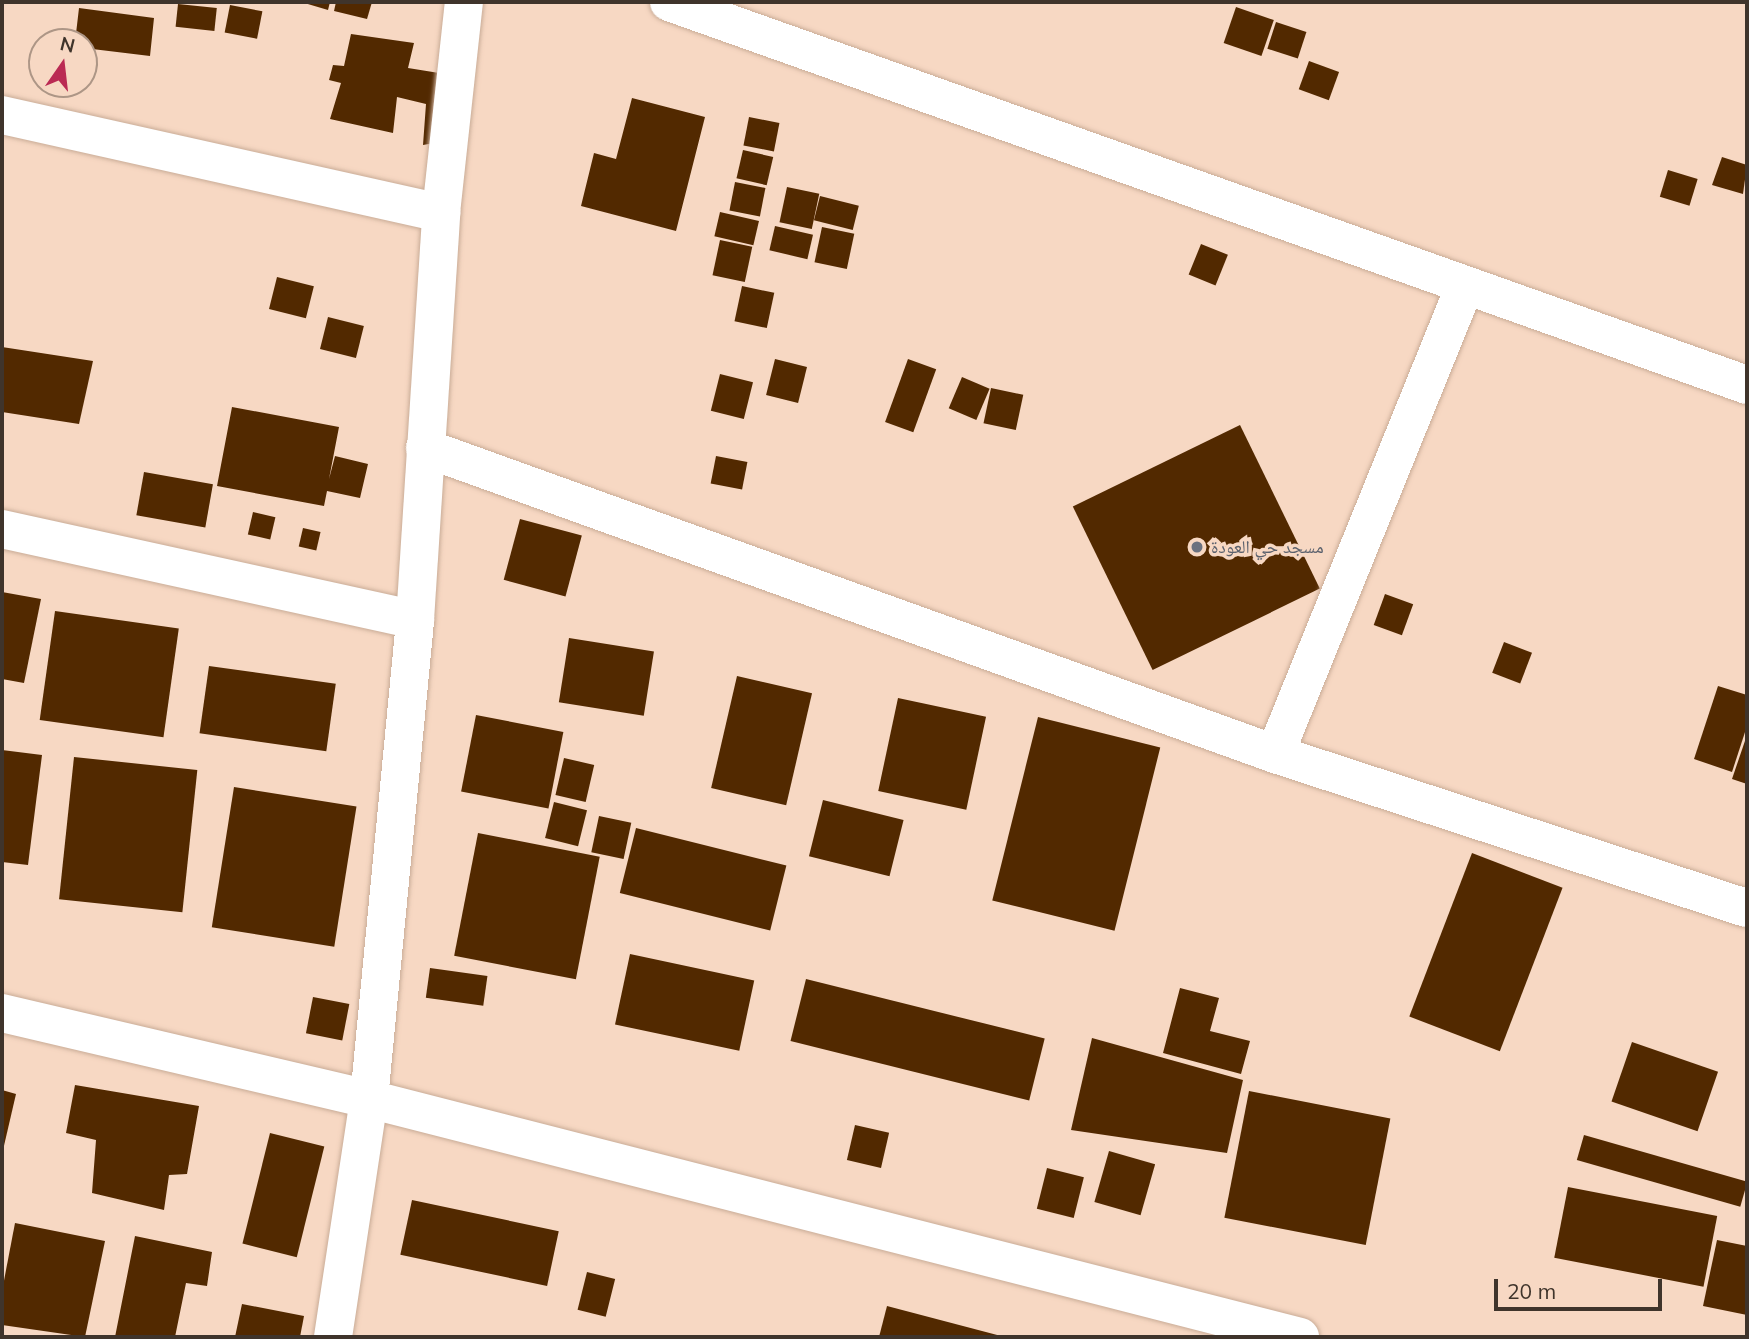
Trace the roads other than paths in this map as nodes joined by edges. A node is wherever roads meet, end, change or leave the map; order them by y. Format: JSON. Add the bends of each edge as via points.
{"nodes":[{"id":1,"x":464,"y":2,"type":"edge"},
{"id":2,"x":669,"y":2,"type":"edge"},
{"id":3,"x":2,"y":115,"type":"edge"},
{"id":4,"x":441,"y":213,"type":"junction"},
{"id":5,"x":1464,"y":288,"type":"junction"},
{"id":6,"x":1747,"y":385,"type":"edge"},
{"id":7,"x":425,"y":448,"type":"junction"},
{"id":8,"x":2,"y":529,"type":"edge"},
{"id":9,"x":415,"y":620,"type":"junction"},
{"id":10,"x":1275,"y":754,"type":"junction"},
{"id":11,"x":1747,"y":908,"type":"edge"},
{"id":12,"x":2,"y":1013,"type":"edge"},
{"id":13,"x":369,"y":1099,"type":"junction"},
{"id":14,"x":332,"y":1337,"type":"edge"},
{"id":15,"x":1300,"y":1337,"type":"edge"}],
"edges":[{"from":1,"to":4,"type":"street"},
{"from":2,"to":5,"type":"street"},
{"from":3,"to":4,"type":"street"},
{"from":4,"to":7,"type":"street"},
{"from":5,"to":6,"type":"street"},
{"from":5,"to":10,"type":"street"},
{"from":7,"to":9,"type":"street"},
{"from":7,"to":10,"type":"street"},
{"from":8,"to":9,"type":"street"},
{"from":9,"to":13,"type":"street"},
{"from":10,"to":11,"type":"street"},
{"from":12,"to":13,"type":"street"},
{"from":13,"to":14,"type":"street"},
{"from":13,"to":15,"type":"street"}]}
